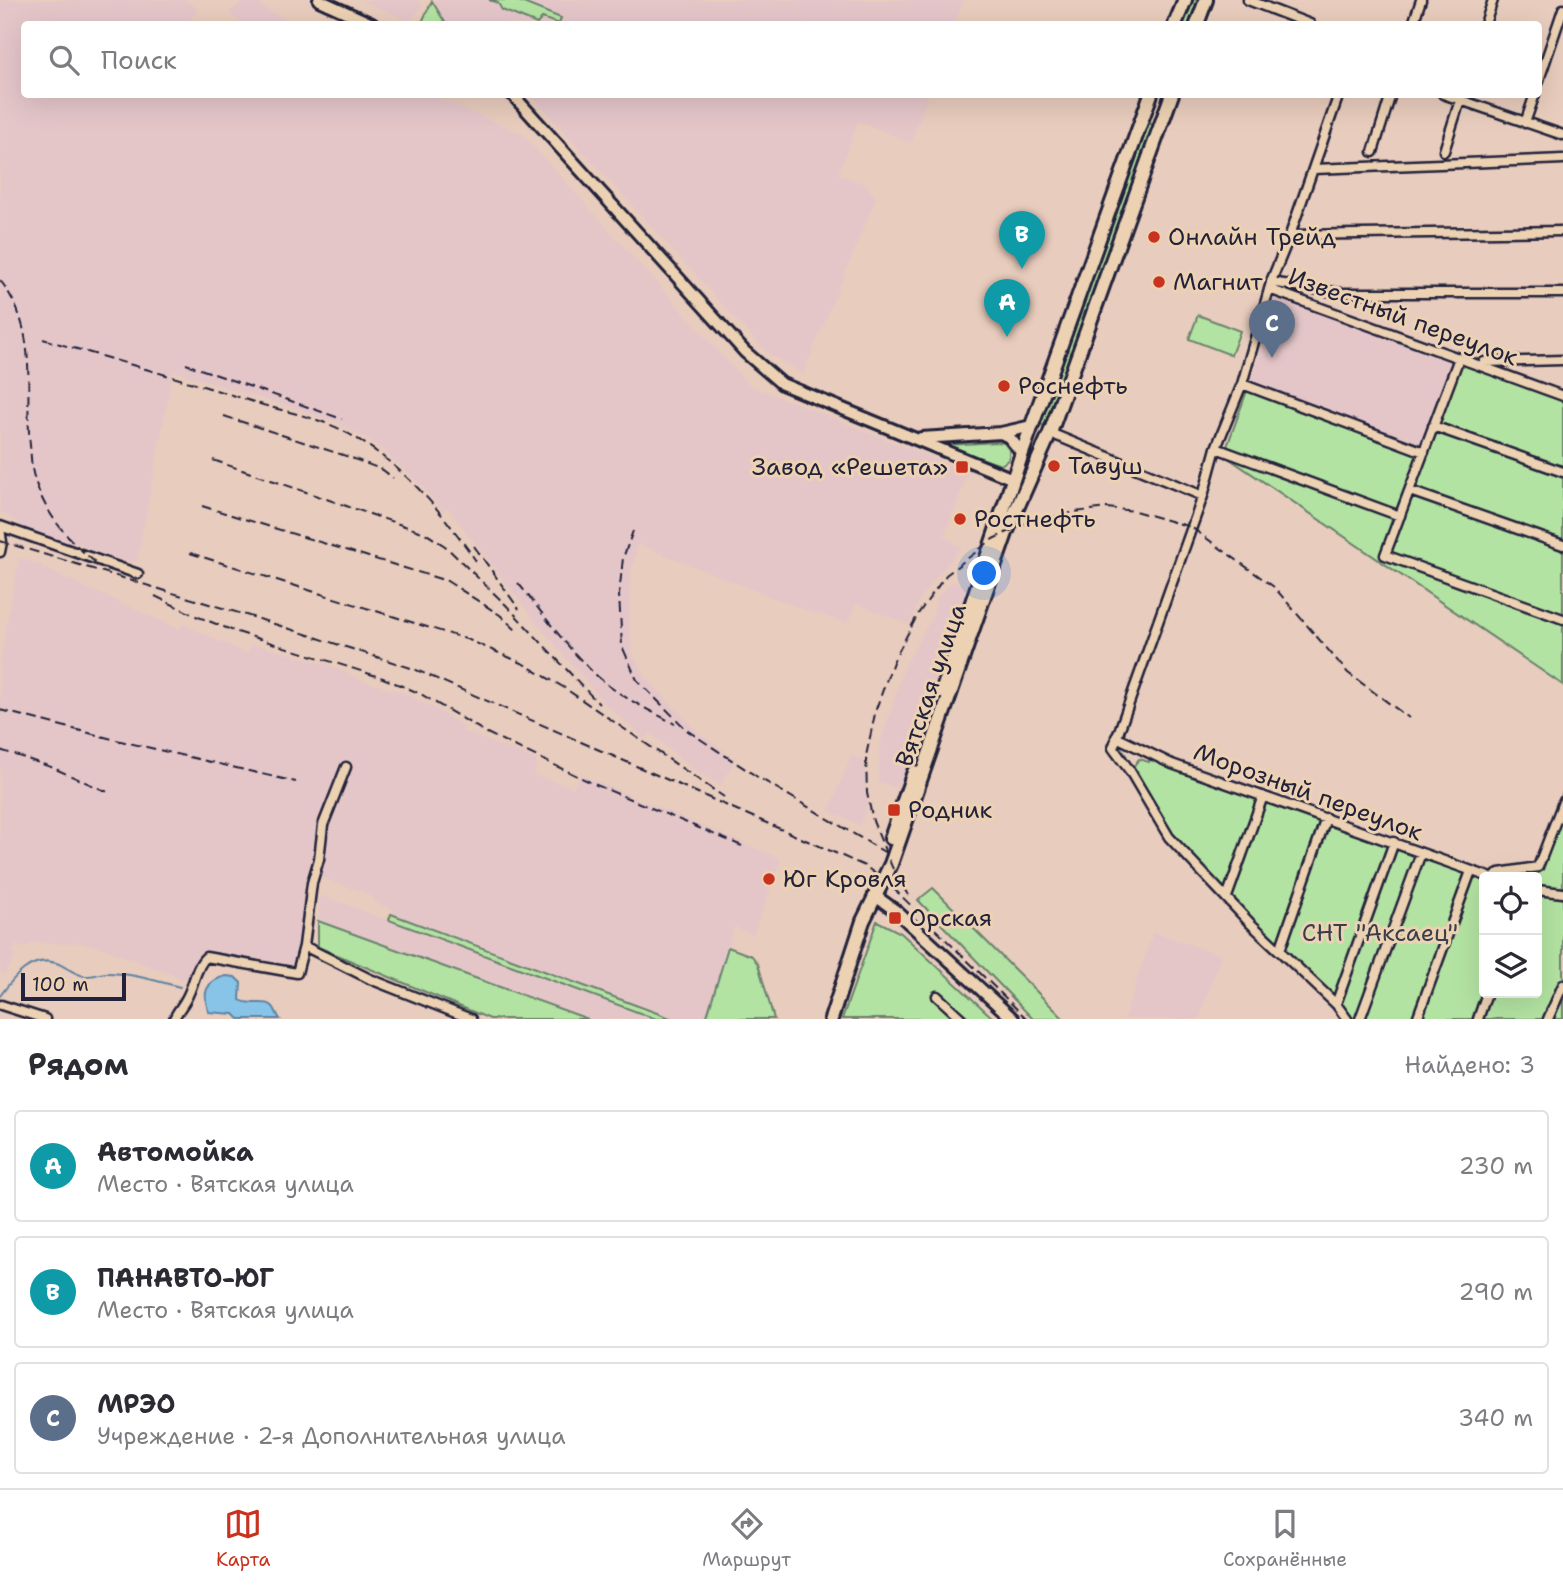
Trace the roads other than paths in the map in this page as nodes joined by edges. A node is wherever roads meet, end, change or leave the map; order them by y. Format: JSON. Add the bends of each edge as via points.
{"nodes":[{"id":1,"x":319,"y":0,"type":"edge"},
{"id":2,"x":1185,"y":0,"type":"edge"},
{"id":3,"x":1206,"y":0,"type":"edge"},
{"id":4,"x":1248,"y":0,"type":"edge"},
{"id":5,"x":1421,"y":0,"type":"edge"},
{"id":6,"x":1493,"y":0,"type":"edge"},
{"id":7,"x":1563,"y":9,"type":"edge"},
{"id":8,"x":365,"y":21,"type":"edge"},
{"id":9,"x":1176,"y":21,"type":"edge"},
{"id":10,"x":1198,"y":21,"type":"edge"},
{"id":11,"x":1302,"y":21,"type":"edge"},
{"id":12,"x":1414,"y":21,"type":"edge"},
{"id":13,"x":1486,"y":21,"type":"edge"},
{"id":14,"x":1542,"y":71,"type":"edge"},
{"id":15,"x":516,"y":98,"type":"edge"},
{"id":16,"x":1149,"y":98,"type":"edge"},
{"id":17,"x":1170,"y":98,"type":"edge"},
{"id":18,"x":1338,"y":98,"type":"edge"},
{"id":19,"x":1390,"y":98,"type":"edge"},
{"id":20,"x":1461,"y":98,"type":"edge"},
{"id":21,"x":1464,"y":98,"type":"edge"},
{"id":22,"x":1534,"y":98,"type":"edge"},
{"id":23,"x":1143,"y":115,"type":"junction"},
{"id":24,"x":1162,"y":121,"type":"junction"},
{"id":25,"x":1525,"y":122,"type":"junction"},
{"id":26,"x":1563,"y":135,"type":"edge"},
{"id":27,"x":1444,"y":151,"type":"dead end"},
{"id":28,"x":1373,"y":152,"type":"dead end"},
{"id":29,"x":1563,"y":159,"type":"edge"},
{"id":30,"x":1314,"y":169,"type":"junction"},
{"id":31,"x":1563,"y":231,"type":"edge"},
{"id":32,"x":1290,"y":235,"type":"junction"},
{"id":33,"x":1270,"y":285,"type":"junction"},
{"id":34,"x":1563,"y":293,"type":"edge"},
{"id":35,"x":1459,"y":358,"type":"junction"},
{"id":36,"x":1563,"y":360,"type":"edge"},
{"id":37,"x":1481,"y":366,"type":"junction"},
{"id":38,"x":1242,"y":384,"type":"junction"},
{"id":39,"x":1563,"y":396,"type":"edge"},
{"id":40,"x":1032,"y":426,"type":"junction"},
{"id":41,"x":1433,"y":426,"type":"junction"},
{"id":42,"x":1002,"y":433,"type":"junction"},
{"id":43,"x":1050,"y":433,"type":"junction"},
{"id":44,"x":914,"y":438,"type":"junction"},
{"id":45,"x":1216,"y":448,"type":"junction"},
{"id":46,"x":1424,"y":452,"type":"junction"},
{"id":47,"x":1022,"y":453,"type":"junction"},
{"id":48,"x":1034,"y":470,"type":"junction"},
{"id":49,"x":1563,"y":472,"type":"edge"},
{"id":50,"x":1013,"y":479,"type":"junction"},
{"id":51,"x":1028,"y":486,"type":"junction"},
{"id":52,"x":1410,"y":491,"type":"junction"},
{"id":53,"x":1203,"y":496,"type":"junction"},
{"id":54,"x":1400,"y":516,"type":"junction"},
{"id":55,"x":0,"y":527,"type":"edge"},
{"id":56,"x":1563,"y":545,"type":"edge"},
{"id":57,"x":0,"y":552,"type":"edge"},
{"id":58,"x":138,"y":574,"type":"dead end"},
{"id":59,"x":1563,"y":619,"type":"edge"},
{"id":60,"x":1116,"y":737,"type":"junction"},
{"id":61,"x":346,"y":767,"type":"dead end"},
{"id":62,"x":1263,"y":796,"type":"junction"},
{"id":63,"x":1563,"y":802,"type":"edge"},
{"id":64,"x":1326,"y":818,"type":"junction"},
{"id":65,"x":1394,"y":842,"type":"junction"},
{"id":66,"x":1421,"y":853,"type":"junction"},
{"id":67,"x":1471,"y":871,"type":"junction"},
{"id":68,"x":1506,"y":872,"type":"edge"},
{"id":69,"x":1479,"y":874,"type":"edge"},
{"id":70,"x":1542,"y":891,"type":"edge"},
{"id":71,"x":1563,"y":893,"type":"edge"},
{"id":72,"x":874,"y":895,"type":"junction"},
{"id":73,"x":1227,"y":897,"type":"junction"},
{"id":74,"x":304,"y":946,"type":"junction"},
{"id":75,"x":1280,"y":950,"type":"junction"},
{"id":76,"x":1563,"y":985,"type":"edge"},
{"id":77,"x":937,"y":996,"type":"dead end"},
{"id":78,"x":1486,"y":998,"type":"edge"},
{"id":79,"x":1336,"y":1004,"type":"junction"},
{"id":80,"x":1,"y":1005,"type":"edge"},
{"id":81,"x":39,"y":1018,"type":"edge"},
{"id":82,"x":174,"y":1019,"type":"edge"},
{"id":83,"x":471,"y":1019,"type":"edge"},
{"id":84,"x":831,"y":1019,"type":"edge"},
{"id":85,"x":962,"y":1019,"type":"edge"},
{"id":86,"x":1013,"y":1019,"type":"edge"},
{"id":87,"x":1347,"y":1019,"type":"edge"},
{"id":88,"x":1360,"y":1019,"type":"edge"},
{"id":89,"x":1417,"y":1019,"type":"edge"},
{"id":90,"x":1478,"y":1019,"type":"edge"},
{"id":91,"x":1548,"y":1019,"type":"edge"}],
"edges":[{"from":1,"to":8,"type":"main road"},
{"from":2,"to":9,"type":"main road"},
{"from":3,"to":10,"type":"main road"},
{"from":4,"to":11,"type":"street"},
{"from":5,"to":12,"type":"street"},
{"from":6,"to":13,"type":"street"},
{"from":7,"to":14,"type":"street"},
{"from":15,"to":44,"type":"main road","via":[[764,369],[782,384]]},
{"from":16,"to":23,"type":"main road","name":"Вятская улица"},
{"from":17,"to":24,"type":"main road","name":"Вятская улица"},
{"from":18,"to":30,"type":"street"},
{"from":19,"to":28,"type":"street"},
{"from":20,"to":27,"type":"street"},
{"from":21,"to":25,"type":"street"},
{"from":22,"to":25,"type":"street"},
{"from":23,"to":24,"type":"main road","via":[[1150,122]]},
{"from":23,"to":40,"type":"main road","name":"Вятская улица"},
{"from":24,"to":43,"type":"main road","name":"Вятская улица"},
{"from":25,"to":26,"type":"street"},
{"from":29,"to":30,"type":"street"},
{"from":30,"to":32,"type":"street"},
{"from":31,"to":32,"type":"street"},
{"from":32,"to":33,"type":"street"},
{"from":33,"to":34,"type":"street","via":[[1340,293]]},
{"from":33,"to":35,"type":"street","name":"Известный переулок"},
{"from":33,"to":38,"type":"street"},
{"from":35,"to":37,"type":"street","name":"Известный переулок"},
{"from":35,"to":41,"type":"street"},
{"from":36,"to":37,"type":"street","via":[[1484,362]]},
{"from":37,"to":39,"type":"street","name":"Известный переулок"},
{"from":38,"to":45,"type":"street"},
{"from":38,"to":46,"type":"street"},
{"from":40,"to":42,"type":"main road"},
{"from":40,"to":43,"type":"main road"},
{"from":40,"to":47,"type":"main road","name":"Вятская улица"},
{"from":41,"to":46,"type":"street"},
{"from":41,"to":49,"type":"street"},
{"from":42,"to":44,"type":"main road"},
{"from":42,"to":47,"type":"main road"},
{"from":43,"to":48,"type":"main road","name":"Вятская улица"},
{"from":43,"to":53,"type":"street"},
{"from":44,"to":50,"type":"main road"},
{"from":45,"to":53,"type":"street"},
{"from":45,"to":54,"type":"street"},
{"from":46,"to":52,"type":"street"},
{"from":47,"to":48,"type":"main road"},
{"from":47,"to":50,"type":"main road","name":"Вятская улица"},
{"from":48,"to":51,"type":"main road","name":"Вятская улица"},
{"from":50,"to":51,"type":"main road"},
{"from":50,"to":72,"type":"main road","name":"Вятская улица"},
{"from":51,"to":72,"type":"main road","name":"Вятская улица","via":[[1006,533],[891,864]]},
{"from":52,"to":54,"type":"street"},
{"from":52,"to":56,"type":"street"},
{"from":53,"to":60,"type":"street"},
{"from":54,"to":59,"type":"street","via":[[1385,555]]},
{"from":55,"to":57,"type":"street"},
{"from":55,"to":58,"type":"street"},
{"from":60,"to":62,"type":"street","name":"Морозный переулок","via":[[1172,764]]},
{"from":60,"to":73,"type":"street","via":[[1113,748],[1169,837]]},
{"from":61,"to":74,"type":"street","via":[[323,825]]},
{"from":62,"to":64,"type":"street","name":"Морозный переулок"},
{"from":62,"to":73,"type":"street"},
{"from":63,"to":68,"type":"street","via":[[1538,867]]},
{"from":64,"to":65,"type":"street","name":"Морозный переулок"},
{"from":64,"to":75,"type":"street"},
{"from":65,"to":66,"type":"street","name":"Морозный переулок"},
{"from":65,"to":79,"type":"street"},
{"from":66,"to":67,"type":"street","name":"Морозный переулок"},
{"from":66,"to":88,"type":"street"},
{"from":67,"to":69,"type":"street","name":"Морозный переулок"},
{"from":67,"to":89,"type":"street"},
{"from":70,"to":71,"type":"street"},
{"from":72,"to":84,"type":"main road","name":"Вятская улица"},
{"from":72,"to":86,"type":"main road"},
{"from":73,"to":75,"type":"street"},
{"from":74,"to":82,"type":"street","via":[[297,972],[206,957]]},
{"from":74,"to":83,"type":"street","via":[[370,979]]},
{"from":75,"to":79,"type":"street"},
{"from":76,"to":91,"type":"street"},
{"from":77,"to":85,"type":"street"},
{"from":78,"to":90,"type":"street"},
{"from":79,"to":87,"type":"street"},
{"from":80,"to":81,"type":"street"}]}
